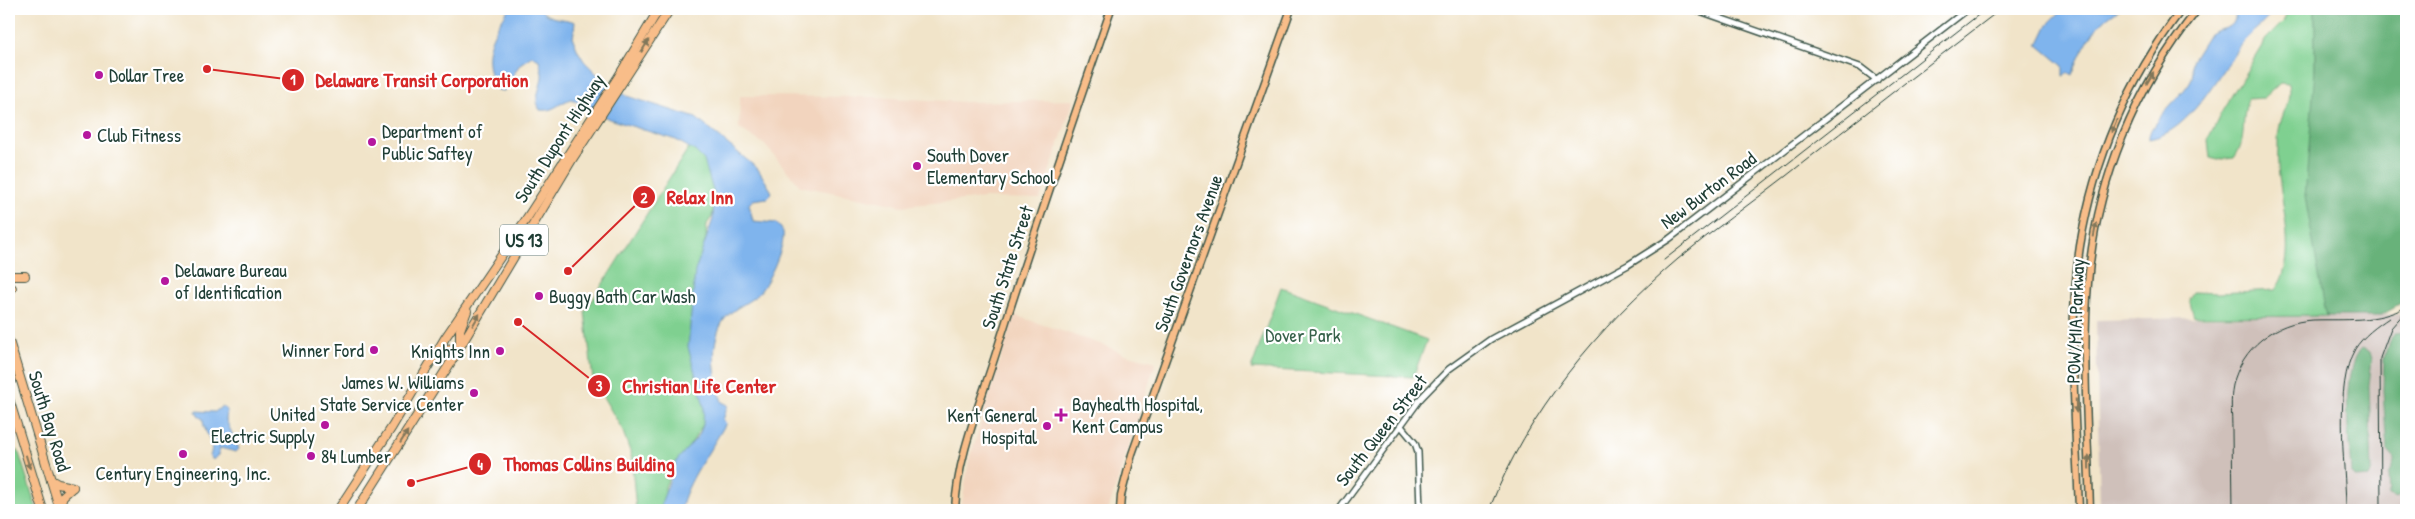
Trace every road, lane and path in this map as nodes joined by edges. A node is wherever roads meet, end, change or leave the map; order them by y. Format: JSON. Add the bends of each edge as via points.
{"nodes":[{"id":1,"x":659,"y":9,"type":"edge"},
{"id":2,"x":670,"y":9,"type":"edge"},
{"id":3,"x":1111,"y":9,"type":"edge"},
{"id":4,"x":1291,"y":9,"type":"edge"},
{"id":5,"x":1694,"y":9,"type":"edge"},
{"id":6,"x":1968,"y":9,"type":"edge"},
{"id":7,"x":2182,"y":9,"type":"edge"},
{"id":8,"x":2198,"y":9,"type":"edge"},
{"id":9,"x":1877,"y":80,"type":"junction"},
{"id":10,"x":619,"y":82,"type":"junction"},
{"id":11,"x":596,"y":118,"type":"junction"},
{"id":12,"x":9,"y":276,"type":"edge"},
{"id":13,"x":25,"y":276,"type":"dead end"},
{"id":14,"x":478,"y":290,"type":"junction"},
{"id":15,"x":467,"y":336,"type":"junction"},
{"id":16,"x":445,"y":338,"type":"junction"},
{"id":17,"x":458,"y":339,"type":"junction"},
{"id":18,"x":9,"y":341,"type":"edge"},
{"id":19,"x":450,"y":347,"type":"junction"},
{"id":20,"x":460,"y":348,"type":"junction"},
{"id":21,"x":432,"y":362,"type":"junction"},
{"id":22,"x":451,"y":362,"type":"junction"},
{"id":23,"x":1449,"y":369,"type":"joint"},
{"id":24,"x":9,"y":398,"type":"edge"},
{"id":25,"x":1401,"y":426,"type":"junction"},
{"id":26,"x":51,"y":480,"type":"junction"},
{"id":27,"x":59,"y":509,"type":"edge"},
{"id":28,"x":43,"y":510,"type":"edge"},
{"id":29,"x":338,"y":510,"type":"edge"},
{"id":30,"x":357,"y":510,"type":"edge"},
{"id":31,"x":955,"y":510,"type":"edge"},
{"id":32,"x":1120,"y":510,"type":"edge"},
{"id":33,"x":1339,"y":510,"type":"edge"},
{"id":34,"x":1420,"y":510,"type":"edge"},
{"id":35,"x":2079,"y":510,"type":"edge"},
{"id":36,"x":2090,"y":510,"type":"edge"}],
"edges":[{"from":1,"to":10,"type":"highway","name":"South Dupont Highway","number":"US 13"},
{"from":10,"to":2,"type":"highway","name":"South Dupont Highway","number":"US 13","one_way":true},
{"from":3,"to":31,"type":"main road","name":"South State Street","via":[[980,401],[960,472]]},
{"from":4,"to":32,"type":"main road","name":"South Governors Avenue","via":[[1132,454]]},
{"from":5,"to":9,"type":"street","via":[[1860,67]]},
{"from":6,"to":9,"type":"street","name":"New Burton Road"},
{"from":7,"to":35,"type":"main road","name":"POW/MIA Parkway","one_way":true,"via":[[2157,44],[2124,102],[2101,160],[2086,218],[2074,311]]},
{"from":36,"to":8,"type":"main road","name":"POW/MIA Parkway","one_way":true,"via":[[2086,315],[2098,218],[2115,153],[2129,119],[2163,56]]},
{"from":9,"to":23,"type":"street","name":"New Burton Road","via":[[1650,252],[1491,339]]},
{"from":10,"to":11,"type":"highway","name":"South Dupont Highway","number":"US 13"},
{"from":11,"to":14,"type":"highway","name":"South Dupont Highway","number":"US 13"},
{"from":15,"to":11,"type":"highway","name":"South Dupont Highway","number":"US 13","one_way":true},
{"from":12,"to":13,"type":"highway"},
{"from":14,"to":16,"type":"highway","name":"South Dupont Highway","number":"US 13"},
{"from":14,"to":17,"type":"highway"},
{"from":15,"to":17,"type":"highway"},
{"from":15,"to":20,"type":"highway","name":"South Dupont Highway","number":"US 13"},
{"from":16,"to":17,"type":"highway"},
{"from":16,"to":19,"type":"highway"},
{"from":16,"to":21,"type":"highway","name":"South Dupont Highway","number":"US 13"},
{"from":17,"to":20,"type":"highway"},
{"from":18,"to":26,"type":"highway","name":"South Bay Road"},
{"from":19,"to":20,"type":"highway"},
{"from":19,"to":21,"type":"highway","via":[[443,349]]},
{"from":19,"to":22,"type":"highway"},
{"from":20,"to":22,"type":"highway","name":"South Dupont Highway","number":"US 13"},
{"from":21,"to":29,"type":"highway","name":"South Dupont Highway","number":"US 13"},
{"from":30,"to":22,"type":"highway","name":"South Dupont Highway","number":"US 13","one_way":true},
{"from":23,"to":25,"type":"street","name":"South Queen Street","via":[[1421,398]]},
{"from":24,"to":28,"type":"highway","name":"South Bay Road","one_way":true},
{"from":25,"to":33,"type":"street","name":"South Queen Street"},
{"from":25,"to":34,"type":"street","via":[[1418,452]]},
{"from":26,"to":27,"type":"highway","name":"South Bay Road"},
{"from":26,"to":27,"type":"highway","via":[[73,487],[63,496]]}]}
